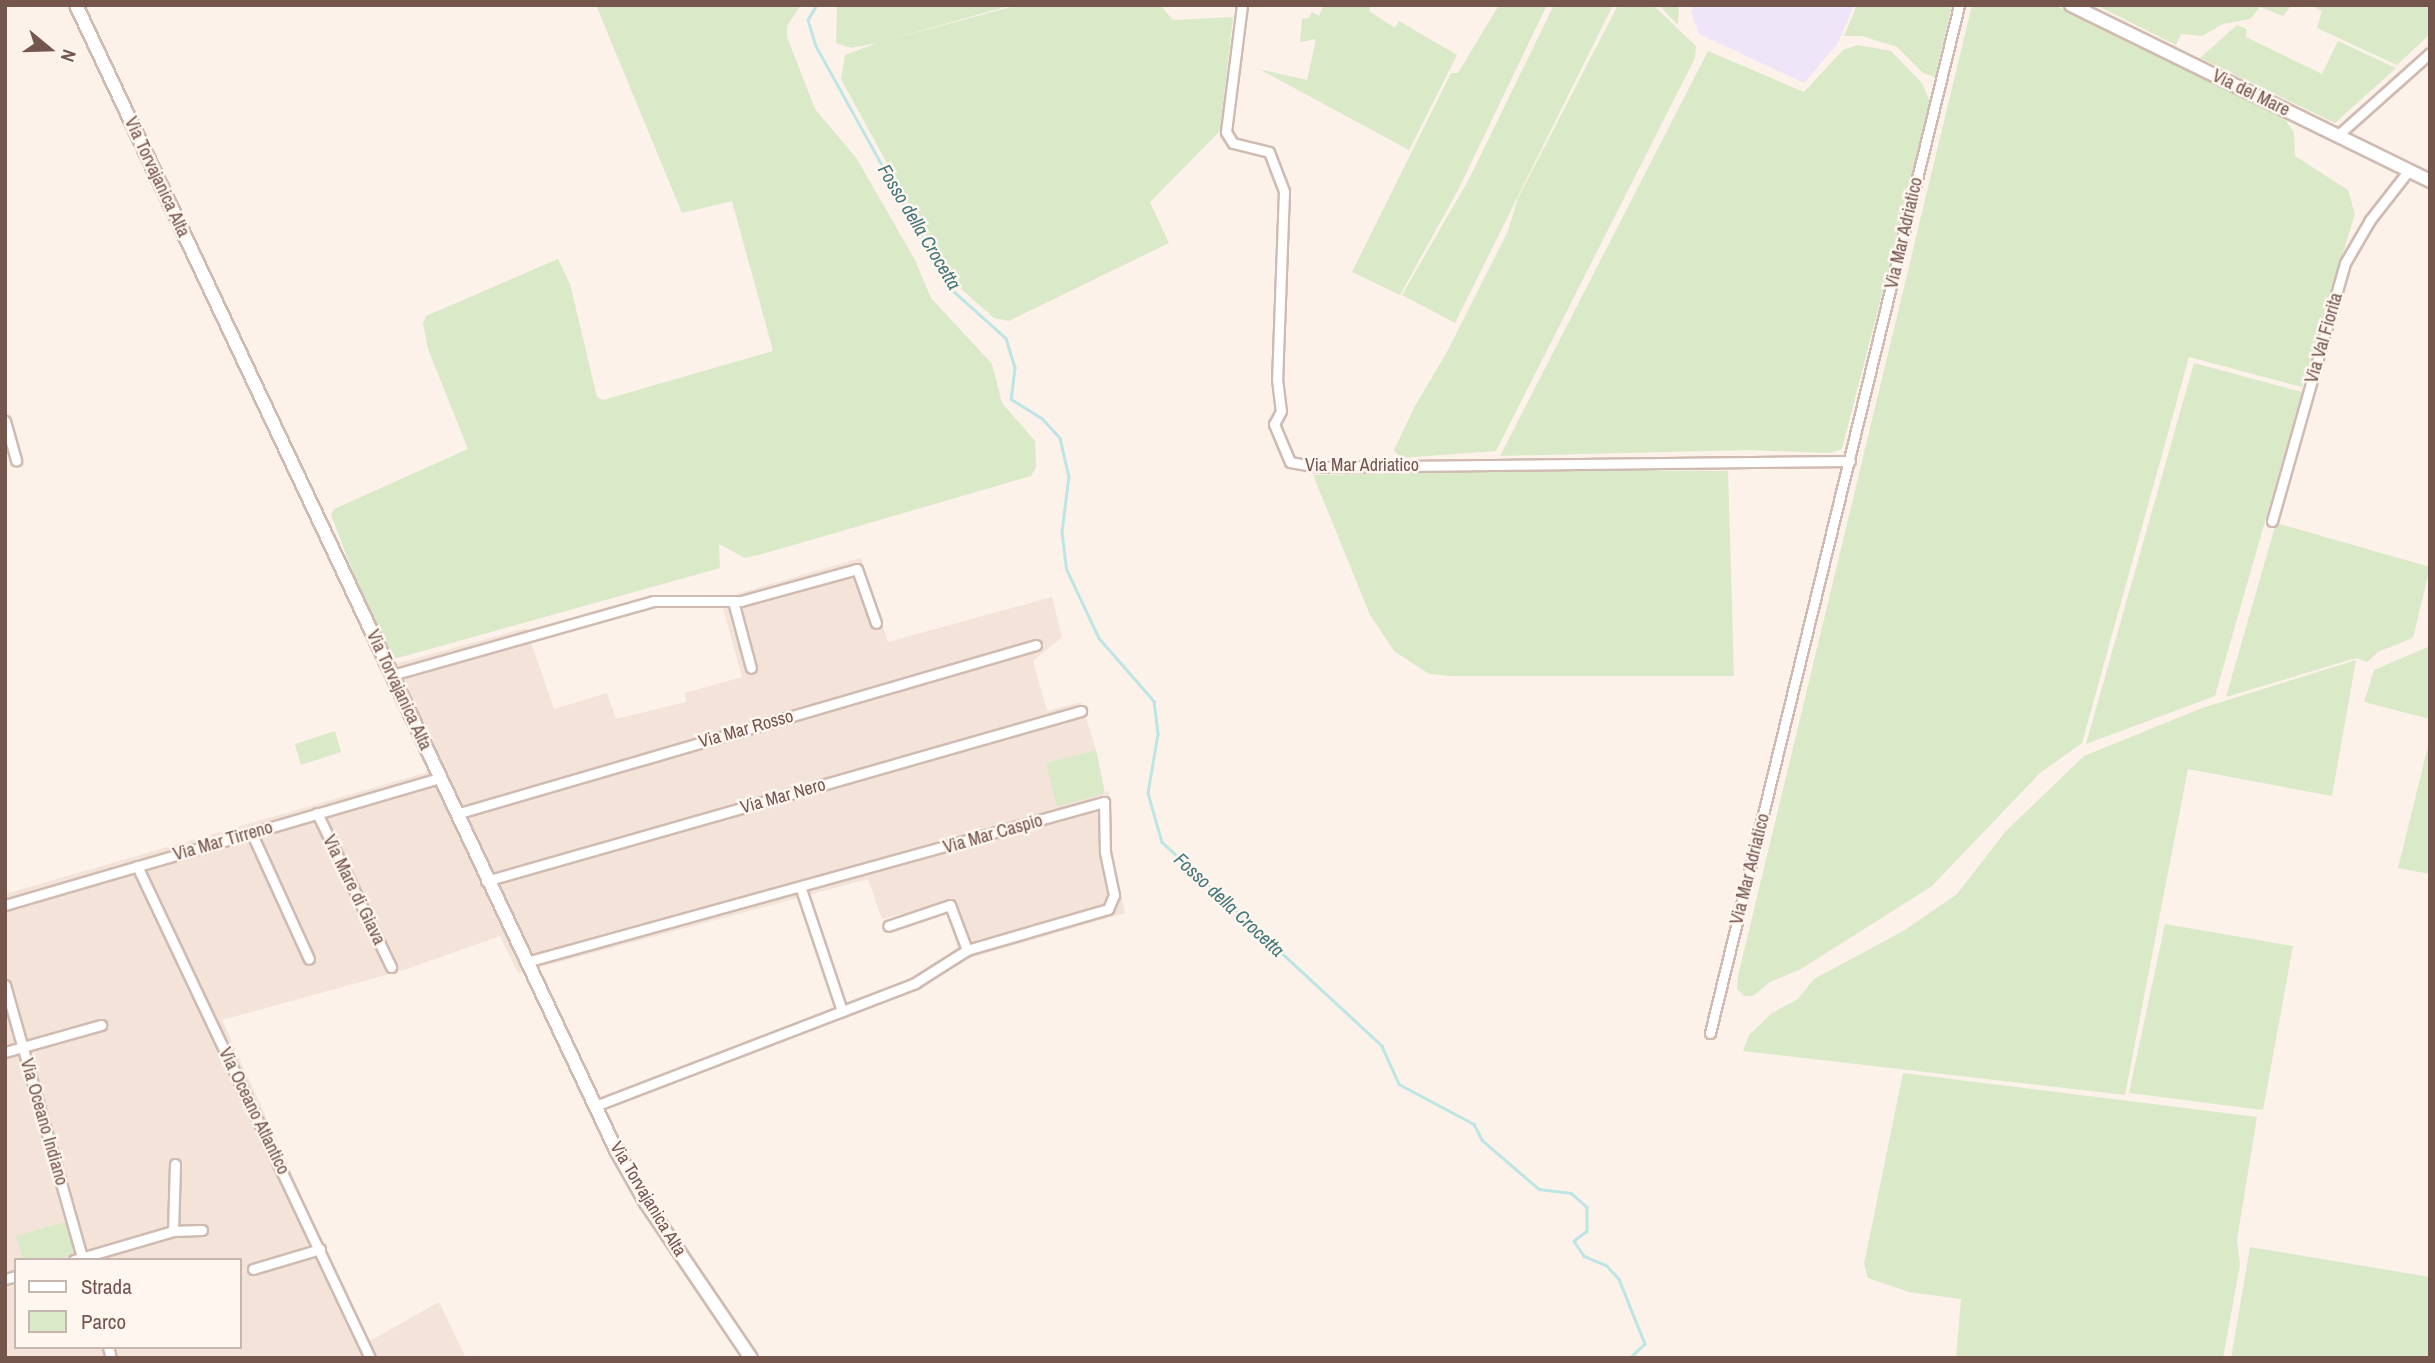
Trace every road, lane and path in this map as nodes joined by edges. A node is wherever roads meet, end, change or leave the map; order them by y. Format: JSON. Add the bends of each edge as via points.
{"nodes":[{"id":1,"x":76,"y":5,"type":"edge"},
{"id":2,"x":1242,"y":5,"type":"edge"},
{"id":3,"x":1959,"y":5,"type":"edge"},
{"id":4,"x":2071,"y":5,"type":"edge"},
{"id":5,"x":2430,"y":53,"type":"edge"},
{"id":6,"x":2338,"y":135,"type":"junction"},
{"id":7,"x":2409,"y":170,"type":"junction"},
{"id":8,"x":2430,"y":181,"type":"edge"},
{"id":9,"x":5,"y":421,"type":"edge"},
{"id":10,"x":16,"y":460,"type":"dead end"},
{"id":11,"x":1850,"y":461,"type":"junction"},
{"id":12,"x":2272,"y":521,"type":"dead end"},
{"id":13,"x":733,"y":601,"type":"junction"},
{"id":14,"x":876,"y":623,"type":"dead end"},
{"id":15,"x":1036,"y":645,"type":"dead end"},
{"id":16,"x":751,"y":668,"type":"dead end"},
{"id":17,"x":392,"y":675,"type":"junction"},
{"id":18,"x":1081,"y":711,"type":"dead end"},
{"id":19,"x":440,"y":778,"type":"junction"},
{"id":20,"x":317,"y":813,"type":"junction"},
{"id":21,"x":456,"y":814,"type":"junction"},
{"id":22,"x":252,"y":834,"type":"junction"},
{"id":23,"x":137,"y":866,"type":"junction"},
{"id":24,"x":486,"y":881,"type":"junction"},
{"id":25,"x":801,"y":889,"type":"junction"},
{"id":26,"x":5,"y":905,"type":"edge"},
{"id":27,"x":888,"y":926,"type":"dead end"},
{"id":28,"x":967,"y":950,"type":"junction"},
{"id":29,"x":309,"y":959,"type":"dead end"},
{"id":30,"x":526,"y":962,"type":"junction"},
{"id":31,"x":391,"y":967,"type":"dead end"},
{"id":32,"x":5,"y":985,"type":"edge"},
{"id":33,"x":842,"y":1011,"type":"junction"},
{"id":34,"x":101,"y":1025,"type":"dead end"},
{"id":35,"x":1710,"y":1033,"type":"dead end"},
{"id":36,"x":22,"y":1047,"type":"junction"},
{"id":37,"x":5,"y":1052,"type":"edge"},
{"id":38,"x":595,"y":1106,"type":"junction"},
{"id":39,"x":175,"y":1164,"type":"dead end"},
{"id":40,"x":202,"y":1230,"type":"dead end"},
{"id":41,"x":173,"y":1231,"type":"junction"},
{"id":42,"x":320,"y":1250,"type":"junction"},
{"id":43,"x":80,"y":1258,"type":"edge"},
{"id":44,"x":83,"y":1258,"type":"edge"},
{"id":45,"x":253,"y":1269,"type":"dead end"},
{"id":46,"x":370,"y":1358,"type":"edge"},
{"id":47,"x":751,"y":1358,"type":"edge"}],
"edges":[{"from":1,"to":17,"type":"street","name":"Via Torvajanica Alta"},
{"from":2,"to":11,"type":"street","name":"Via Mar Adriatico","via":[[1226,132],[1233,143],[1269,152],[1283,185],[1286,222],[1277,379],[1281,411],[1274,424],[1290,462],[1318,467]]},
{"from":3,"to":11,"type":"street","name":"Via Mar Adriatico"},
{"from":4,"to":6,"type":"street","name":"Via del Mare"},
{"from":5,"to":6,"type":"street"},
{"from":6,"to":7,"type":"street","name":"Via del Mare"},
{"from":7,"to":8,"type":"street","name":"Via del Mare"},
{"from":7,"to":12,"type":"street","name":"Via Val Fiorita","via":[[2370,220],[2343,268]]},
{"from":9,"to":10,"type":"street"},
{"from":11,"to":35,"type":"street","name":"Via Mar Adriatico"},
{"from":13,"to":14,"type":"street","via":[[857,569]]},
{"from":13,"to":16,"type":"street"},
{"from":13,"to":17,"type":"street","via":[[657,600]]},
{"from":15,"to":21,"type":"street","name":"Via Mar Rosso"},
{"from":17,"to":19,"type":"street","name":"Via Torvajanica Alta"},
{"from":18,"to":24,"type":"street","name":"Via Mar Nero"},
{"from":19,"to":20,"type":"street","name":"Via Mar Tirreno"},
{"from":19,"to":21,"type":"street","name":"Via Torvajanica Alta"},
{"from":20,"to":22,"type":"street","name":"Via Mar Tirreno"},
{"from":20,"to":31,"type":"street","name":"Via Mare di Giava"},
{"from":21,"to":24,"type":"street","name":"Via Torvajanica Alta"},
{"from":22,"to":23,"type":"street","name":"Via Mar Tirreno"},
{"from":22,"to":29,"type":"street"},
{"from":23,"to":26,"type":"street","name":"Via Mar Tirreno"},
{"from":23,"to":42,"type":"street","name":"Via Oceano Atlantico"},
{"from":24,"to":30,"type":"street","name":"Via Torvajanica Alta"},
{"from":25,"to":28,"type":"street","name":"Via Mar Caspio","via":[[1104,802],[1104,845],[1114,895],[1110,908]]},
{"from":25,"to":30,"type":"street","name":"Via Mar Caspio"},
{"from":25,"to":33,"type":"street"},
{"from":27,"to":28,"type":"street","via":[[950,905]]},
{"from":28,"to":33,"type":"street","via":[[915,984]]},
{"from":30,"to":38,"type":"street","name":"Via Torvajanica Alta"},
{"from":32,"to":36,"type":"street","name":"Via Oceano Indiano"},
{"from":33,"to":38,"type":"street"},
{"from":34,"to":36,"type":"street"},
{"from":36,"to":37,"type":"street"},
{"from":36,"to":43,"type":"street","name":"Via Oceano Indiano"},
{"from":38,"to":47,"type":"street","name":"Via Torvajanica Alta","via":[[641,1196]]},
{"from":39,"to":41,"type":"street"},
{"from":40,"to":41,"type":"street"},
{"from":41,"to":44,"type":"street"},
{"from":42,"to":45,"type":"street"},
{"from":42,"to":46,"type":"street","name":"Via Oceano Atlantico"}]}
